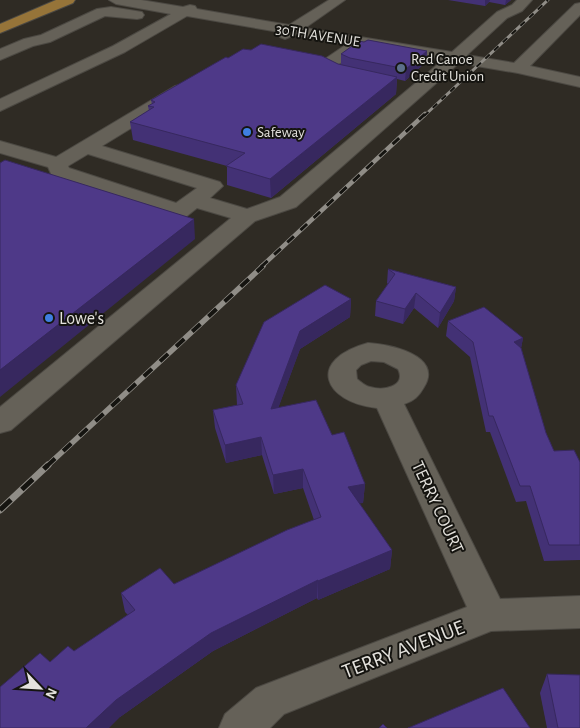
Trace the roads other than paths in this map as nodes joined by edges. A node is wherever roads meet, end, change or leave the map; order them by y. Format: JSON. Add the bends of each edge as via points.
{"nodes":[{"id":1,"x":68,"y":0,"type":"edge"},
{"id":2,"x":206,"y":0,"type":"edge"},
{"id":3,"x":338,"y":0,"type":"edge"},
{"id":4,"x":525,"y":0,"type":"edge"},
{"id":5,"x":125,"y":1,"type":"edge"},
{"id":6,"x":580,"y":7,"type":"edge"},
{"id":7,"x":182,"y":12,"type":"junction"},
{"id":8,"x":288,"y":23,"type":"junction"},
{"id":9,"x":162,"y":24,"type":"junction"},
{"id":10,"x":0,"y":29,"type":"edge"},
{"id":11,"x":359,"y":41,"type":"junction"},
{"id":12,"x":0,"y":55,"type":"edge"},
{"id":13,"x":447,"y":55,"type":"junction"},
{"id":14,"x":280,"y":59,"type":"edge"},
{"id":15,"x":327,"y":66,"type":"junction"},
{"id":16,"x":518,"y":68,"type":"junction"},
{"id":17,"x":344,"y":75,"type":"edge"},
{"id":18,"x":195,"y":82,"type":"edge"},
{"id":19,"x":580,"y":82,"type":"edge"},
{"id":20,"x":1,"y":106,"type":"edge"},
{"id":21,"x":0,"y":147,"type":"edge"},
{"id":22,"x":86,"y":147,"type":"junction"},
{"id":23,"x":20,"y":153,"type":"junction"},
{"id":24,"x":0,"y":164,"type":"edge"},
{"id":25,"x":58,"y":164,"type":"junction"},
{"id":26,"x":194,"y":200,"type":"junction"},
{"id":27,"x":247,"y":216,"type":"junction"},
{"id":28,"x":388,"y":399,"type":"dead end"},
{"id":29,"x":0,"y":423,"type":"edge"},
{"id":30,"x":580,"y":612,"type":"edge"},
{"id":31,"x":489,"y":615,"type":"junction"},
{"id":32,"x":240,"y":728,"type":"edge"}],
"edges":[{"from":1,"to":10,"type":"main road"},
{"from":2,"to":7,"type":"street"},
{"from":3,"to":8,"type":"street"},
{"from":4,"to":13,"type":"street"},
{"from":5,"to":7,"type":"street","name":"30TH AVENUE"},
{"from":6,"to":16,"type":"street"},
{"from":7,"to":8,"type":"street","name":"30TH AVENUE","via":[[269,35]]},
{"from":7,"to":9,"type":"street"},
{"from":8,"to":11,"type":"street","name":"30TH AVENUE"},
{"from":9,"to":12,"type":"street","via":[[148,22],[147,17],[102,12],[45,39],[29,42]]},
{"from":9,"to":20,"type":"street","via":[[119,49]]},
{"from":11,"to":13,"type":"street","name":"30TH AVENUE"},
{"from":11,"to":15,"type":"street"},
{"from":13,"to":16,"type":"street","name":"30TH AVENUE"},
{"from":13,"to":27,"type":"street","via":[[406,86],[288,202]]},
{"from":14,"to":15,"type":"street"},
{"from":15,"to":17,"type":"street"},
{"from":16,"to":19,"type":"street","name":"30TH AVENUE"},
{"from":18,"to":22,"type":"street"},
{"from":21,"to":23,"type":"street"},
{"from":22,"to":25,"type":"street"},
{"from":22,"to":26,"type":"street","via":[[213,186]]},
{"from":23,"to":24,"type":"street"},
{"from":23,"to":25,"type":"street"},
{"from":25,"to":26,"type":"street","via":[[59,172],[178,211]]},
{"from":26,"to":27,"type":"street"},
{"from":27,"to":29,"type":"street"},
{"from":28,"to":31,"type":"street","name":"TERRY COURT"},
{"from":30,"to":31,"type":"street","name":"TERRY AVENUE"},
{"from":31,"to":32,"type":"street","name":"TERRY AVENUE","via":[[270,701]]}]}
